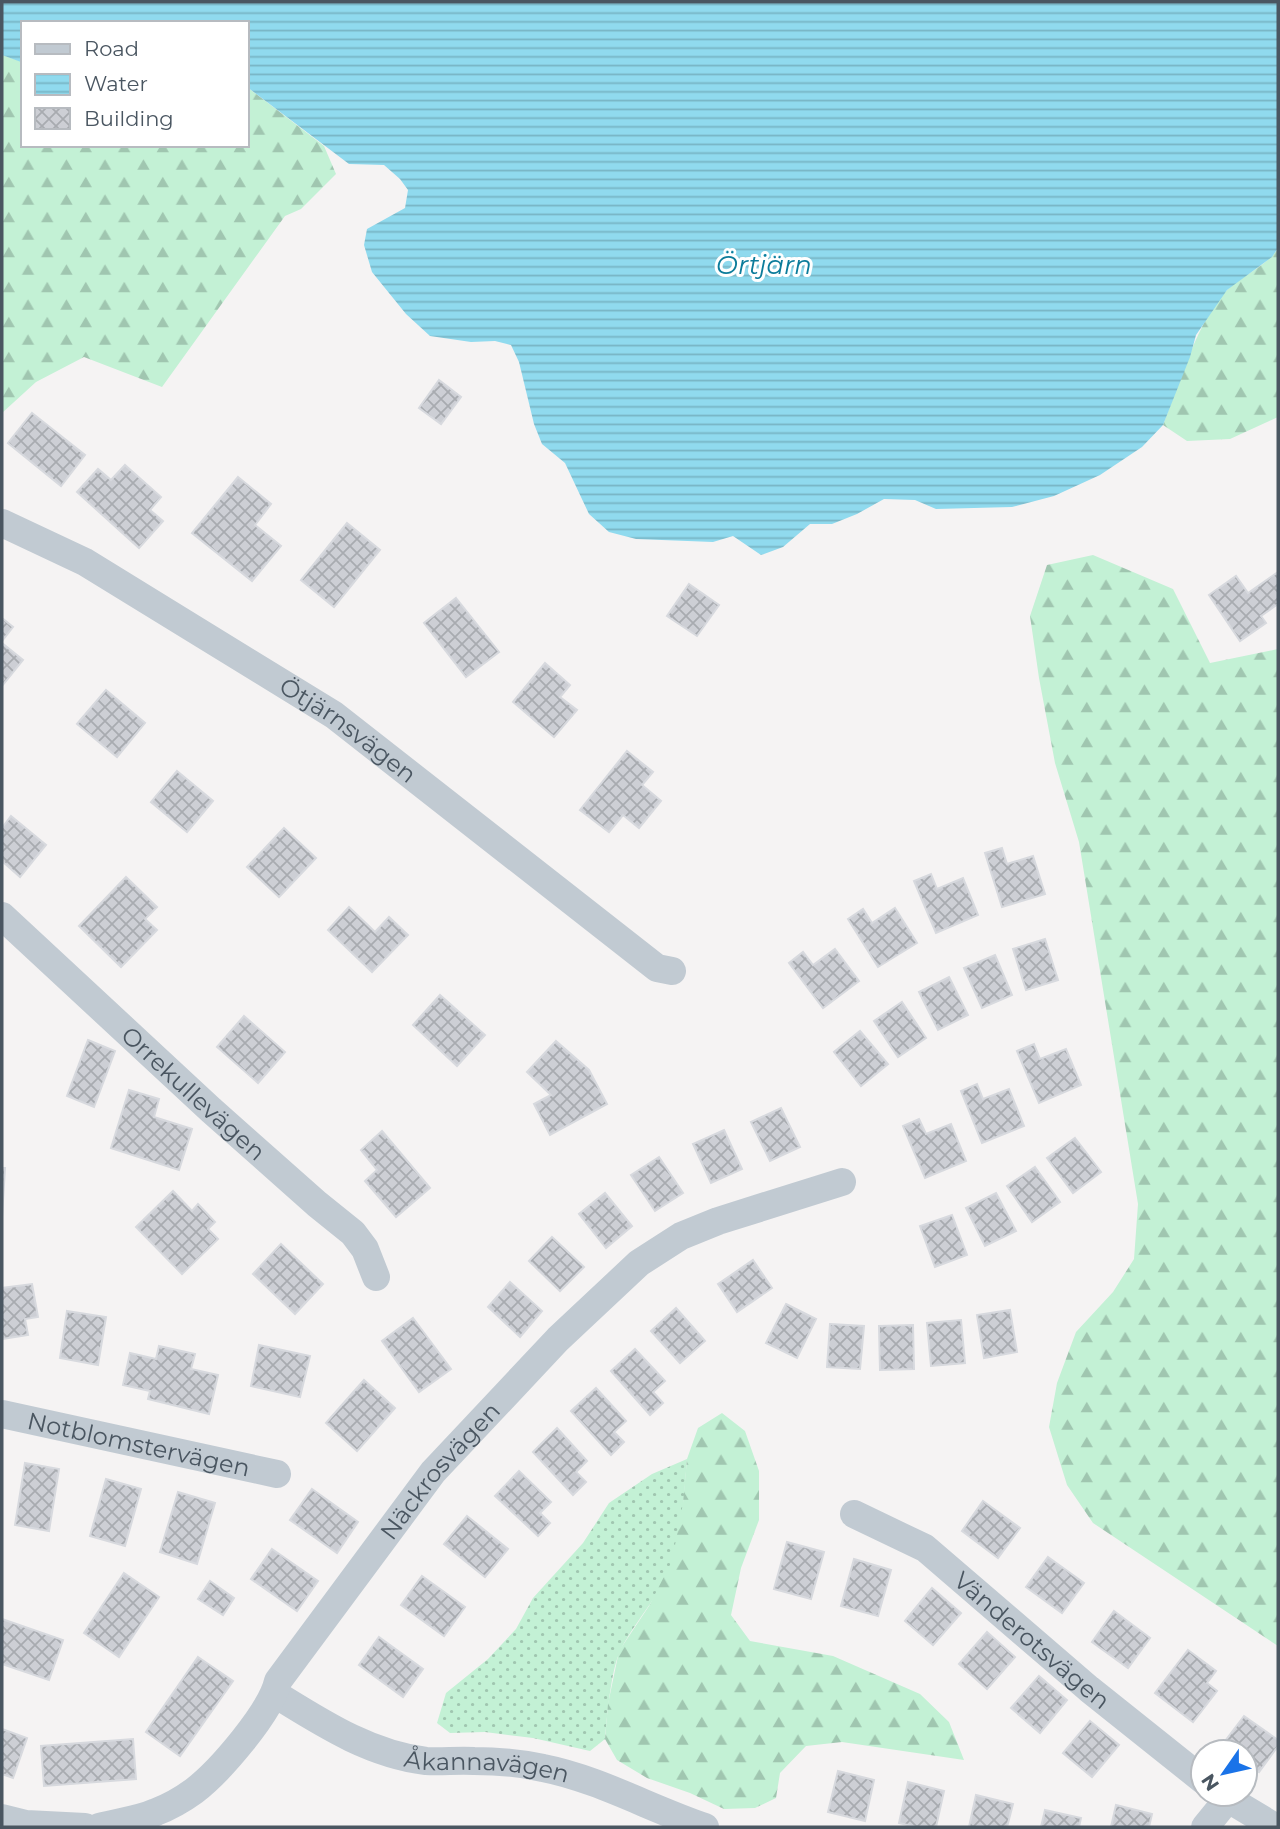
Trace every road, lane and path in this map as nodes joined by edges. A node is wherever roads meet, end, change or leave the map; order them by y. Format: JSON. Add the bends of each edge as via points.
{"nodes":[{"id":1,"x":2,"y":523,"type":"edge"},
{"id":2,"x":2,"y":916,"type":"edge"},
{"id":3,"x":672,"y":971,"type":"dead end"},
{"id":4,"x":842,"y":1182,"type":"dead end"},
{"id":5,"x":376,"y":1277,"type":"dead end"},
{"id":6,"x":2,"y":1415,"type":"edge"},
{"id":7,"x":277,"y":1474,"type":"dead end"},
{"id":8,"x":854,"y":1514,"type":"dead end"},
{"id":9,"x":275,"y":1694,"type":"junction"},
{"id":10,"x":1189,"y":1769,"type":"edge"},
{"id":11,"x":1216,"y":1808,"type":"edge"},
{"id":12,"x":1242,"y":1808,"type":"edge"},
{"id":13,"x":2,"y":1818,"type":"edge"},
{"id":14,"x":85,"y":1827,"type":"edge"},
{"id":15,"x":99,"y":1827,"type":"edge"},
{"id":16,"x":705,"y":1827,"type":"edge"},
{"id":17,"x":1205,"y":1827,"type":"edge"},
{"id":18,"x":1275,"y":1827,"type":"edge"}],
"edges":[{"from":1,"to":3,"type":"street","name":"Ötjärnsvägen","via":[[85,562],[334,715],[657,968]]},
{"from":2,"to":5,"type":"street","name":"Orrekullevägen","via":[[200,1100],[353,1233]]},
{"from":4,"to":9,"type":"street","name":"Näckrosvägen","via":[[681,1236],[639,1263],[605,1293],[433,1472],[278,1681]]},
{"from":6,"to":7,"type":"street","name":"Notblomstervägen"},
{"from":8,"to":10,"type":"street","name":"Vänderotsvägen","via":[[925,1548]]},
{"from":9,"to":15,"type":"street","name":"Näckrosvägen","via":[[230,1755],[192,1792],[155,1813]]},
{"from":9,"to":16,"type":"street","name":"Åkannavägen","via":[[340,1734],[387,1751],[426,1761],[546,1768]]},
{"from":11,"to":17,"type":"street"},
{"from":12,"to":18,"type":"street"},
{"from":13,"to":14,"type":"street"}]}
